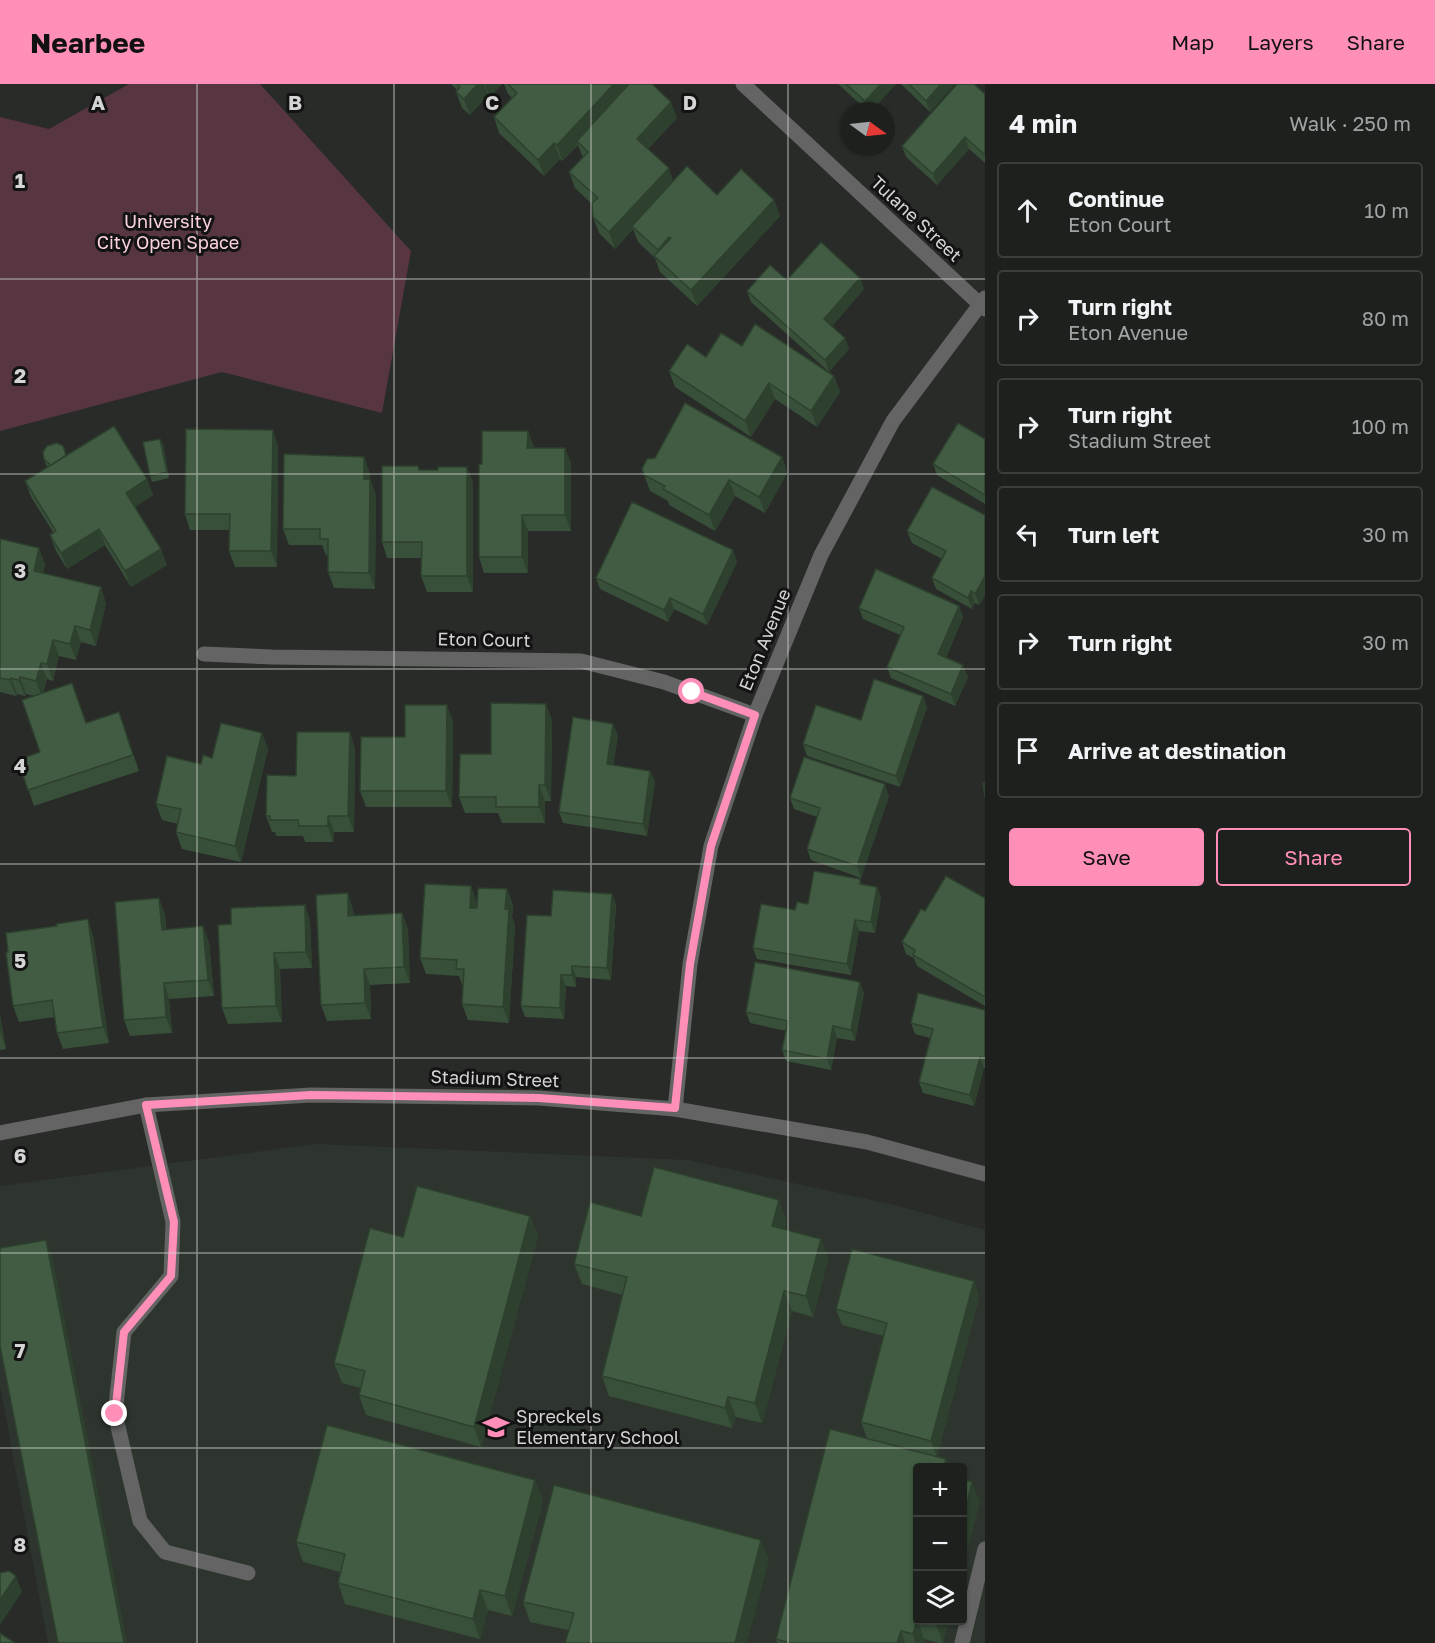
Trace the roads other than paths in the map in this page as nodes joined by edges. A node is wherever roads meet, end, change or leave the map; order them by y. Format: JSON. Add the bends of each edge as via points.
{"nodes":[{"id":1,"x":742,"y":84,"type":"edge"},
{"id":2,"x":983,"y":304,"type":"edge"},
{"id":3,"x":204,"y":654,"type":"dead end"},
{"id":4,"x":755,"y":715,"type":"junction"},
{"id":5,"x":146,"y":1105,"type":"junction"},
{"id":6,"x":675,"y":1108,"type":"junction"},
{"id":7,"x":0,"y":1133,"type":"edge"},
{"id":8,"x":985,"y":1174,"type":"edge"},
{"id":9,"x":985,"y":1549,"type":"edge"},
{"id":10,"x":248,"y":1573,"type":"dead end"},
{"id":11,"x":962,"y":1643,"type":"edge"}],
"edges":[{"from":1,"to":2,"type":"street","name":"Tulane Street"},
{"from":2,"to":4,"type":"street","name":"Eton Avenue","via":[[893,421],[821,555]]},
{"from":3,"to":4,"type":"street","name":"Eton Court","via":[[581,661],[664,682]]},
{"from":4,"to":6,"type":"street","name":"Eton Avenue","via":[[711,846],[690,964]]},
{"from":5,"to":6,"type":"street","name":"Stadium Street","via":[[311,1095],[539,1098]]},
{"from":5,"to":7,"type":"street","name":"Stadium Street"},
{"from":5,"to":10,"type":"street","via":[[174,1222],[171,1276],[124,1332],[115,1414],[140,1521],[165,1552]]},
{"from":6,"to":8,"type":"street","name":"Stadium Street","via":[[867,1142]]},
{"from":9,"to":11,"type":"street"}]}
